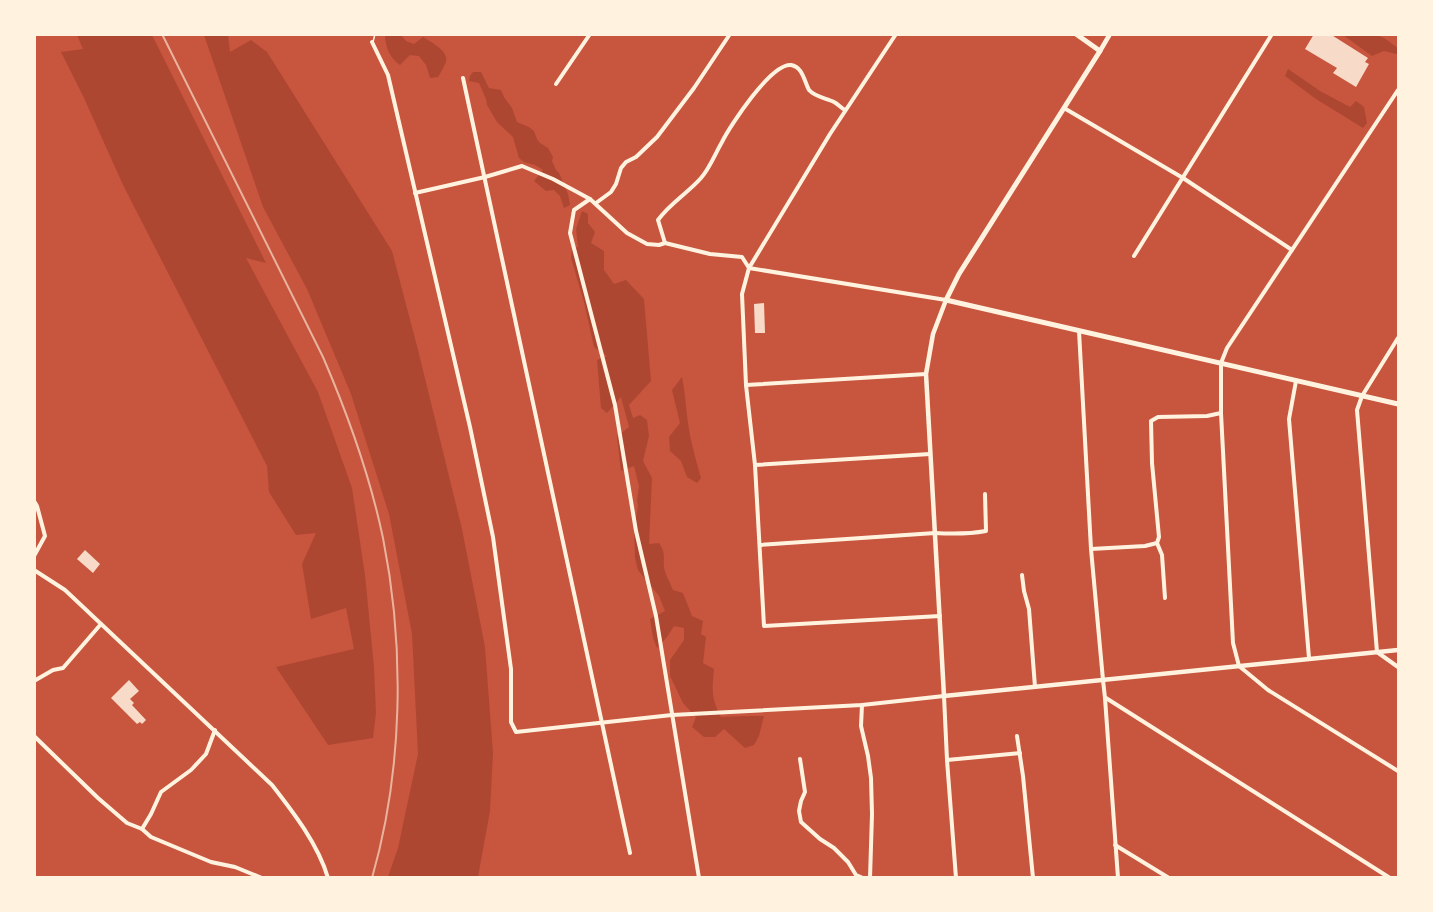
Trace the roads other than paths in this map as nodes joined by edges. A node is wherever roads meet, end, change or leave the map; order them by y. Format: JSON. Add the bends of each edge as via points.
{"nodes":[{"id":1,"x":375,"y":34,"type":"edge"},
{"id":2,"x":590,"y":34,"type":"edge"},
{"id":3,"x":730,"y":34,"type":"edge"},
{"id":4,"x":896,"y":34,"type":"edge"},
{"id":5,"x":1076,"y":34,"type":"edge"},
{"id":6,"x":1110,"y":34,"type":"edge"},
{"id":7,"x":1272,"y":34,"type":"edge"},
{"id":8,"x":372,"y":42,"type":"joint"},
{"id":9,"x":1100,"y":51,"type":"junction"},
{"id":10,"x":463,"y":78,"type":"dead end"},
{"id":11,"x":556,"y":84,"type":"dead end"},
{"id":12,"x":1398,"y":90,"type":"edge"},
{"id":13,"x":1064,"y":108,"type":"junction"},
{"id":14,"x":845,"y":110,"type":"junction"},
{"id":15,"x":485,"y":177,"type":"junction"},
{"id":16,"x":1183,"y":178,"type":"junction"},
{"id":17,"x":415,"y":194,"type":"junction"},
{"id":18,"x":590,"y":198,"type":"junction"},
{"id":19,"x":596,"y":203,"type":"junction"},
{"id":20,"x":665,"y":243,"type":"junction"},
{"id":21,"x":1292,"y":250,"type":"junction"},
{"id":22,"x":1134,"y":256,"type":"dead end"},
{"id":23,"x":749,"y":268,"type":"junction"},
{"id":24,"x":946,"y":300,"type":"junction"},
{"id":25,"x":1078,"y":331,"type":"junction"},
{"id":26,"x":1398,"y":338,"type":"edge"},
{"id":27,"x":1221,"y":363,"type":"junction"},
{"id":28,"x":926,"y":374,"type":"junction"},
{"id":29,"x":1296,"y":381,"type":"junction"},
{"id":30,"x":746,"y":385,"type":"junction"},
{"id":31,"x":1362,"y":396,"type":"junction"},
{"id":32,"x":1398,"y":405,"type":"edge"},
{"id":33,"x":1221,"y":413,"type":"junction"},
{"id":34,"x":930,"y":454,"type":"junction"},
{"id":35,"x":755,"y":465,"type":"junction"},
{"id":36,"x":985,"y":494,"type":"dead end"},
{"id":37,"x":34,"y":501,"type":"edge"},
{"id":38,"x":935,"y":533,"type":"junction"},
{"id":39,"x":1157,"y":543,"type":"junction"},
{"id":40,"x":760,"y":545,"type":"junction"},
{"id":41,"x":1091,"y":549,"type":"junction"},
{"id":42,"x":34,"y":556,"type":"edge"},
{"id":43,"x":34,"y":570,"type":"edge"},
{"id":44,"x":1022,"y":575,"type":"dead end"},
{"id":45,"x":1165,"y":598,"type":"dead end"},
{"id":46,"x":941,"y":616,"type":"junction"},
{"id":47,"x":101,"y":624,"type":"junction"},
{"id":48,"x":1398,"y":650,"type":"edge"},
{"id":49,"x":1377,"y":652,"type":"junction"},
{"id":50,"x":1309,"y":658,"type":"junction"},
{"id":51,"x":1239,"y":666,"type":"junction"},
{"id":52,"x":1398,"y":667,"type":"edge"},
{"id":53,"x":1103,"y":680,"type":"junction"},
{"id":54,"x":34,"y":681,"type":"edge"},
{"id":55,"x":1035,"y":687,"type":"junction"},
{"id":56,"x":944,"y":696,"type":"junction"},
{"id":57,"x":1106,"y":698,"type":"junction"},
{"id":58,"x":862,"y":705,"type":"junction"},
{"id":59,"x":672,"y":715,"type":"junction"},
{"id":60,"x":602,"y":723,"type":"junction"},
{"id":61,"x":214,"y":730,"type":"junction"},
{"id":62,"x":34,"y":736,"type":"edge"},
{"id":63,"x":1017,"y":736,"type":"dead end"},
{"id":64,"x":1020,"y":753,"type":"junction"},
{"id":65,"x":800,"y":759,"type":"dead end"},
{"id":66,"x":947,"y":760,"type":"junction"},
{"id":67,"x":1398,"y":771,"type":"edge"},
{"id":68,"x":142,"y":829,"type":"junction"},
{"id":69,"x":1115,"y":845,"type":"junction"},
{"id":70,"x":630,"y":853,"type":"dead end"},
{"id":71,"x":261,"y":878,"type":"edge"},
{"id":72,"x":328,"y":878,"type":"edge"},
{"id":73,"x":699,"y":878,"type":"edge"},
{"id":74,"x":863,"y":878,"type":"edge"},
{"id":75,"x":870,"y":878,"type":"edge"},
{"id":76,"x":956,"y":878,"type":"edge"},
{"id":77,"x":1034,"y":878,"type":"edge"},
{"id":78,"x":1118,"y":878,"type":"edge"},
{"id":79,"x":1169,"y":878,"type":"edge"},
{"id":80,"x":1390,"y":878,"type":"edge"}],
"edges":[{"from":1,"to":8,"type":"lane"},
{"from":2,"to":11,"type":"street"},
{"from":3,"to":19,"type":"street","via":[[657,137],[626,162],[611,192]]},
{"from":4,"to":14,"type":"street"},
{"from":5,"to":9,"type":"main road"},
{"from":6,"to":9,"type":"street"},
{"from":7,"to":16,"type":"street"},
{"from":8,"to":17,"type":"street","via":[[388,75]]},
{"from":9,"to":13,"type":"main road"},
{"from":10,"to":15,"type":"street"},
{"from":12,"to":21,"type":"street"},
{"from":13,"to":16,"type":"street"},
{"from":13,"to":24,"type":"main road"},
{"from":14,"to":20,"type":"street","via":[[810,90],[796,67],[784,66],[775,71],[754,93],[701,179],[658,220]]},
{"from":14,"to":23,"type":"street"},
{"from":15,"to":17,"type":"street"},
{"from":15,"to":18,"type":"street","via":[[522,166]]},
{"from":15,"to":60,"type":"street"},
{"from":16,"to":21,"type":"street"},
{"from":16,"to":22,"type":"street"},
{"from":17,"to":60,"type":"street","via":[[493,537],[511,669],[511,722],[516,732]]},
{"from":18,"to":19,"type":"street"},
{"from":18,"to":59,"type":"street","via":[[574,210],[570,233],[615,405]]},
{"from":19,"to":20,"type":"street","via":[[627,233],[647,244]]},
{"from":20,"to":23,"type":"street","via":[[710,254],[742,256]]},
{"from":21,"to":27,"type":"street"},
{"from":23,"to":24,"type":"street"},
{"from":23,"to":30,"type":"street","via":[[742,294]]},
{"from":24,"to":25,"type":"main road"},
{"from":24,"to":28,"type":"street","via":[[933,334]]},
{"from":25,"to":27,"type":"main road"},
{"from":25,"to":41,"type":"street"},
{"from":26,"to":31,"type":"street"},
{"from":27,"to":29,"type":"main road"},
{"from":27,"to":33,"type":"street"},
{"from":28,"to":30,"type":"street"},
{"from":28,"to":34,"type":"street"},
{"from":29,"to":31,"type":"main road"},
{"from":29,"to":50,"type":"street","via":[[1288,419]]},
{"from":30,"to":35,"type":"street"},
{"from":31,"to":32,"type":"main road"},
{"from":31,"to":49,"type":"street","via":[[1358,410]]},
{"from":33,"to":39,"type":"street","via":[[1158,417],[1151,421]]},
{"from":33,"to":51,"type":"street","via":[[1233,643]]},
{"from":34,"to":35,"type":"street"},
{"from":34,"to":38,"type":"street"},
{"from":35,"to":40,"type":"street"},
{"from":36,"to":38,"type":"street","via":[[986,531]]},
{"from":37,"to":42,"type":"street","via":[[45,536]]},
{"from":38,"to":40,"type":"street"},
{"from":38,"to":46,"type":"street"},
{"from":39,"to":41,"type":"street"},
{"from":39,"to":45,"type":"street","via":[[1162,555]]},
{"from":40,"to":46,"type":"street","via":[[765,626]]},
{"from":41,"to":53,"type":"street"},
{"from":43,"to":47,"type":"street","via":[[65,590]]},
{"from":44,"to":55,"type":"street","via":[[1029,609]]},
{"from":46,"to":56,"type":"street"},
{"from":47,"to":54,"type":"street","via":[[63,668]]},
{"from":47,"to":61,"type":"street"},
{"from":48,"to":49,"type":"street"},
{"from":49,"to":50,"type":"street"},
{"from":49,"to":52,"type":"street"},
{"from":50,"to":51,"type":"street"},
{"from":51,"to":53,"type":"street"},
{"from":51,"to":67,"type":"street","via":[[1268,690]]},
{"from":53,"to":55,"type":"street"},
{"from":53,"to":57,"type":"street"},
{"from":55,"to":56,"type":"street"},
{"from":56,"to":58,"type":"street"},
{"from":56,"to":66,"type":"street"},
{"from":57,"to":69,"type":"street"},
{"from":57,"to":80,"type":"street"},
{"from":58,"to":59,"type":"street"},
{"from":58,"to":75,"type":"street","via":[[861,726],[871,778]]},
{"from":59,"to":60,"type":"street"},
{"from":59,"to":73,"type":"street"},
{"from":60,"to":70,"type":"street"},
{"from":61,"to":68,"type":"street","via":[[206,754],[161,792]]},
{"from":61,"to":72,"type":"street","via":[[272,785],[293,812]]},
{"from":62,"to":68,"type":"street","via":[[127,823]]},
{"from":63,"to":64,"type":"street"},
{"from":64,"to":66,"type":"street"},
{"from":64,"to":77,"type":"street"},
{"from":65,"to":74,"type":"street","via":[[805,792],[799,811],[801,822]]},
{"from":66,"to":76,"type":"street"},
{"from":68,"to":71,"type":"street","via":[[151,837],[211,862]]},
{"from":69,"to":78,"type":"street"},
{"from":69,"to":79,"type":"street"}]}
